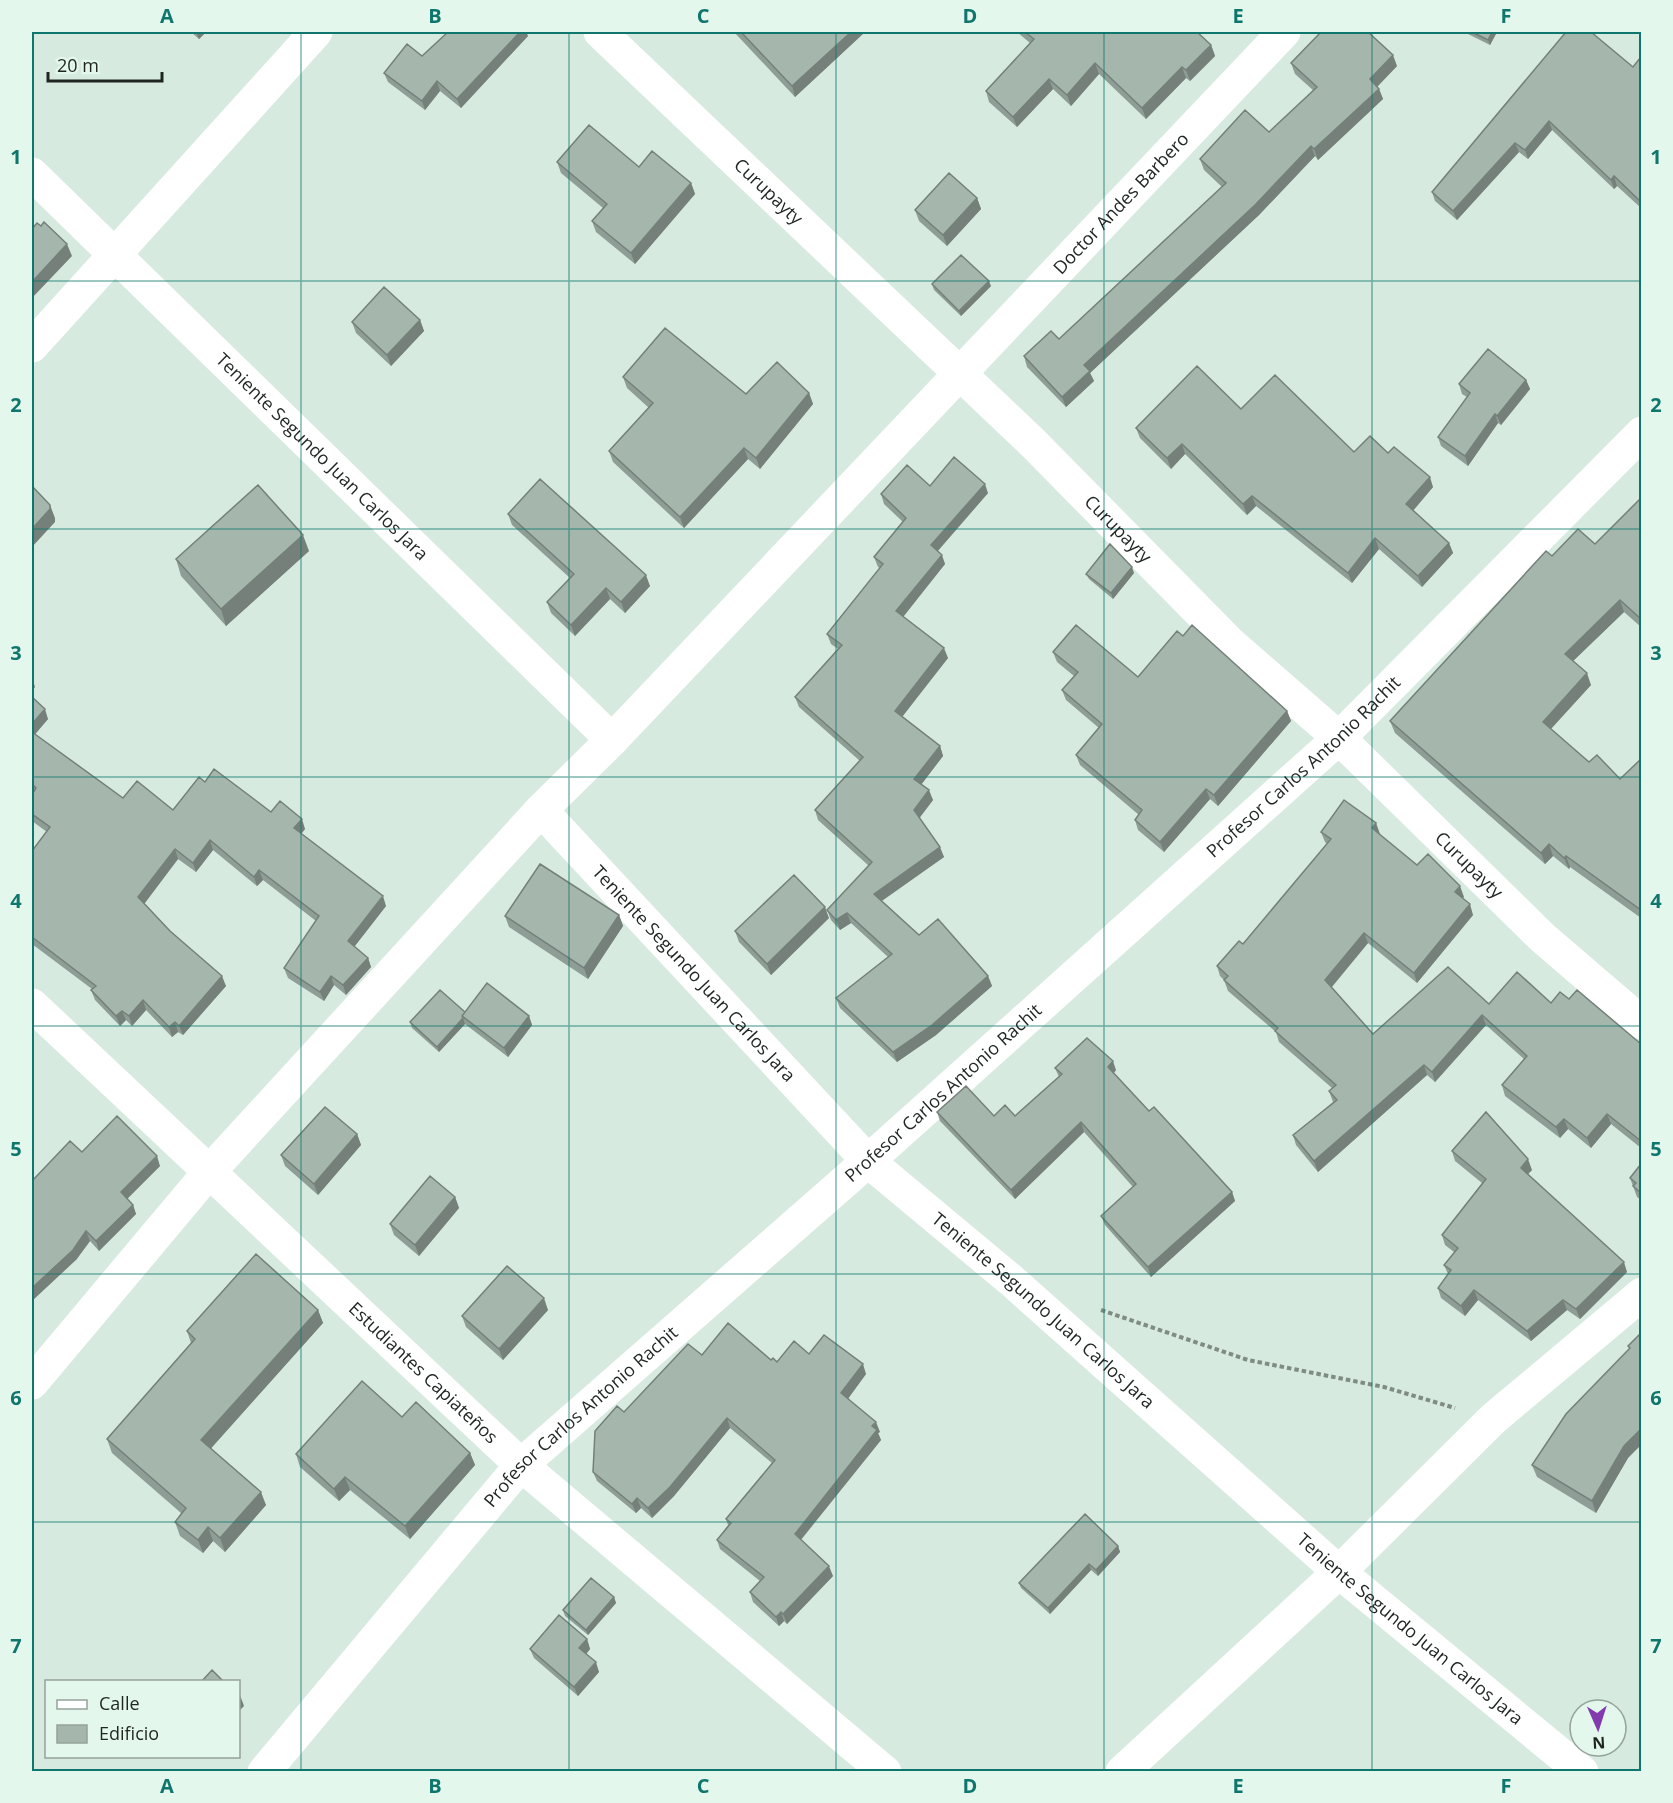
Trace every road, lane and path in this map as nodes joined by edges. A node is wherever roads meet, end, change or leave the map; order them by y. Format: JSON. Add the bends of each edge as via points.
{"nodes":[{"id":1,"x":316,"y":32,"type":"edge"},
{"id":2,"x":600,"y":32,"type":"edge"},
{"id":3,"x":1284,"y":32,"type":"edge"},
{"id":4,"x":32,"y":174,"type":"edge"},
{"id":5,"x":115,"y":255,"type":"junction"},
{"id":6,"x":32,"y":346,"type":"edge"},
{"id":7,"x":959,"y":373,"type":"junction"},
{"id":8,"x":1641,"y":433,"type":"edge"},
{"id":9,"x":1339,"y":738,"type":"junction"},
{"id":10,"x":612,"y":740,"type":"junction"},
{"id":11,"x":540,"y":810,"type":"junction"},
{"id":12,"x":32,"y":1005,"type":"edge"},
{"id":13,"x":1641,"y":1023,"type":"edge"},
{"id":14,"x":868,"y":1161,"type":"junction"},
{"id":15,"x":209,"y":1172,"type":"junction"},
{"id":16,"x":1641,"y":1294,"type":"edge"},
{"id":17,"x":1092,"y":1307,"type":"dead end"},
{"id":18,"x":32,"y":1383,"type":"edge"},
{"id":19,"x":1493,"y":1419,"type":"junction"},
{"id":20,"x":522,"y":1465,"type":"junction"},
{"id":21,"x":1339,"y":1572,"type":"junction"},
{"id":22,"x":864,"y":1765,"type":"edge"},
{"id":23,"x":264,"y":1772,"type":"edge"},
{"id":24,"x":1122,"y":1772,"type":"edge"},
{"id":25,"x":1582,"y":1772,"type":"edge"}],
"edges":[{"from":1,"to":5,"type":"street"},
{"from":2,"to":7,"type":"street","name":"Curupayty"},
{"from":3,"to":7,"type":"street","name":"Doctor Andes Barbero"},
{"from":4,"to":5,"type":"street","name":"Teniente Segundo Juan Carlos Jara"},
{"from":5,"to":6,"type":"street"},
{"from":5,"to":10,"type":"street","name":"Teniente Segundo Juan Carlos Jara"},
{"from":7,"to":9,"type":"street","name":"Curupayty","via":[[1231,644]]},
{"from":7,"to":10,"type":"street","name":"Doctor Andes Barbero"},
{"from":8,"to":9,"type":"street","name":"Profesor Carlos Antonio Rachit"},
{"from":9,"to":13,"type":"street","name":"Curupayty","via":[[1543,938]]},
{"from":9,"to":14,"type":"street","name":"Profesor Carlos Antonio Rachit"},
{"from":10,"to":11,"type":"street","name":"Doctor Andes Barbero"},
{"from":11,"to":14,"type":"street","name":"Teniente Segundo Juan Carlos Jara"},
{"from":11,"to":15,"type":"street","name":"Doctor Andes Barbero"},
{"from":12,"to":15,"type":"street","name":"Estudiantes Capiateños"},
{"from":14,"to":20,"type":"street","name":"Profesor Carlos Antonio Rachit"},
{"from":14,"to":21,"type":"street","name":"Teniente Segundo Juan Carlos Jara","via":[[1012,1281]]},
{"from":15,"to":18,"type":"street","name":"Doctor Andes Barbero"},
{"from":15,"to":20,"type":"street","name":"Estudiantes Capiateños"},
{"from":16,"to":19,"type":"street"},
{"from":17,"to":19,"type":"path","via":[[1248,1360],[1384,1388]]},
{"from":19,"to":21,"type":"street"},
{"from":20,"to":22,"type":"street","name":"Estudiantes Capiateños"},
{"from":20,"to":23,"type":"street","name":"Profesor Carlos Antonio Rachit"},
{"from":21,"to":24,"type":"street"},
{"from":21,"to":25,"type":"street","name":"Teniente Segundo Juan Carlos Jara"}]}
